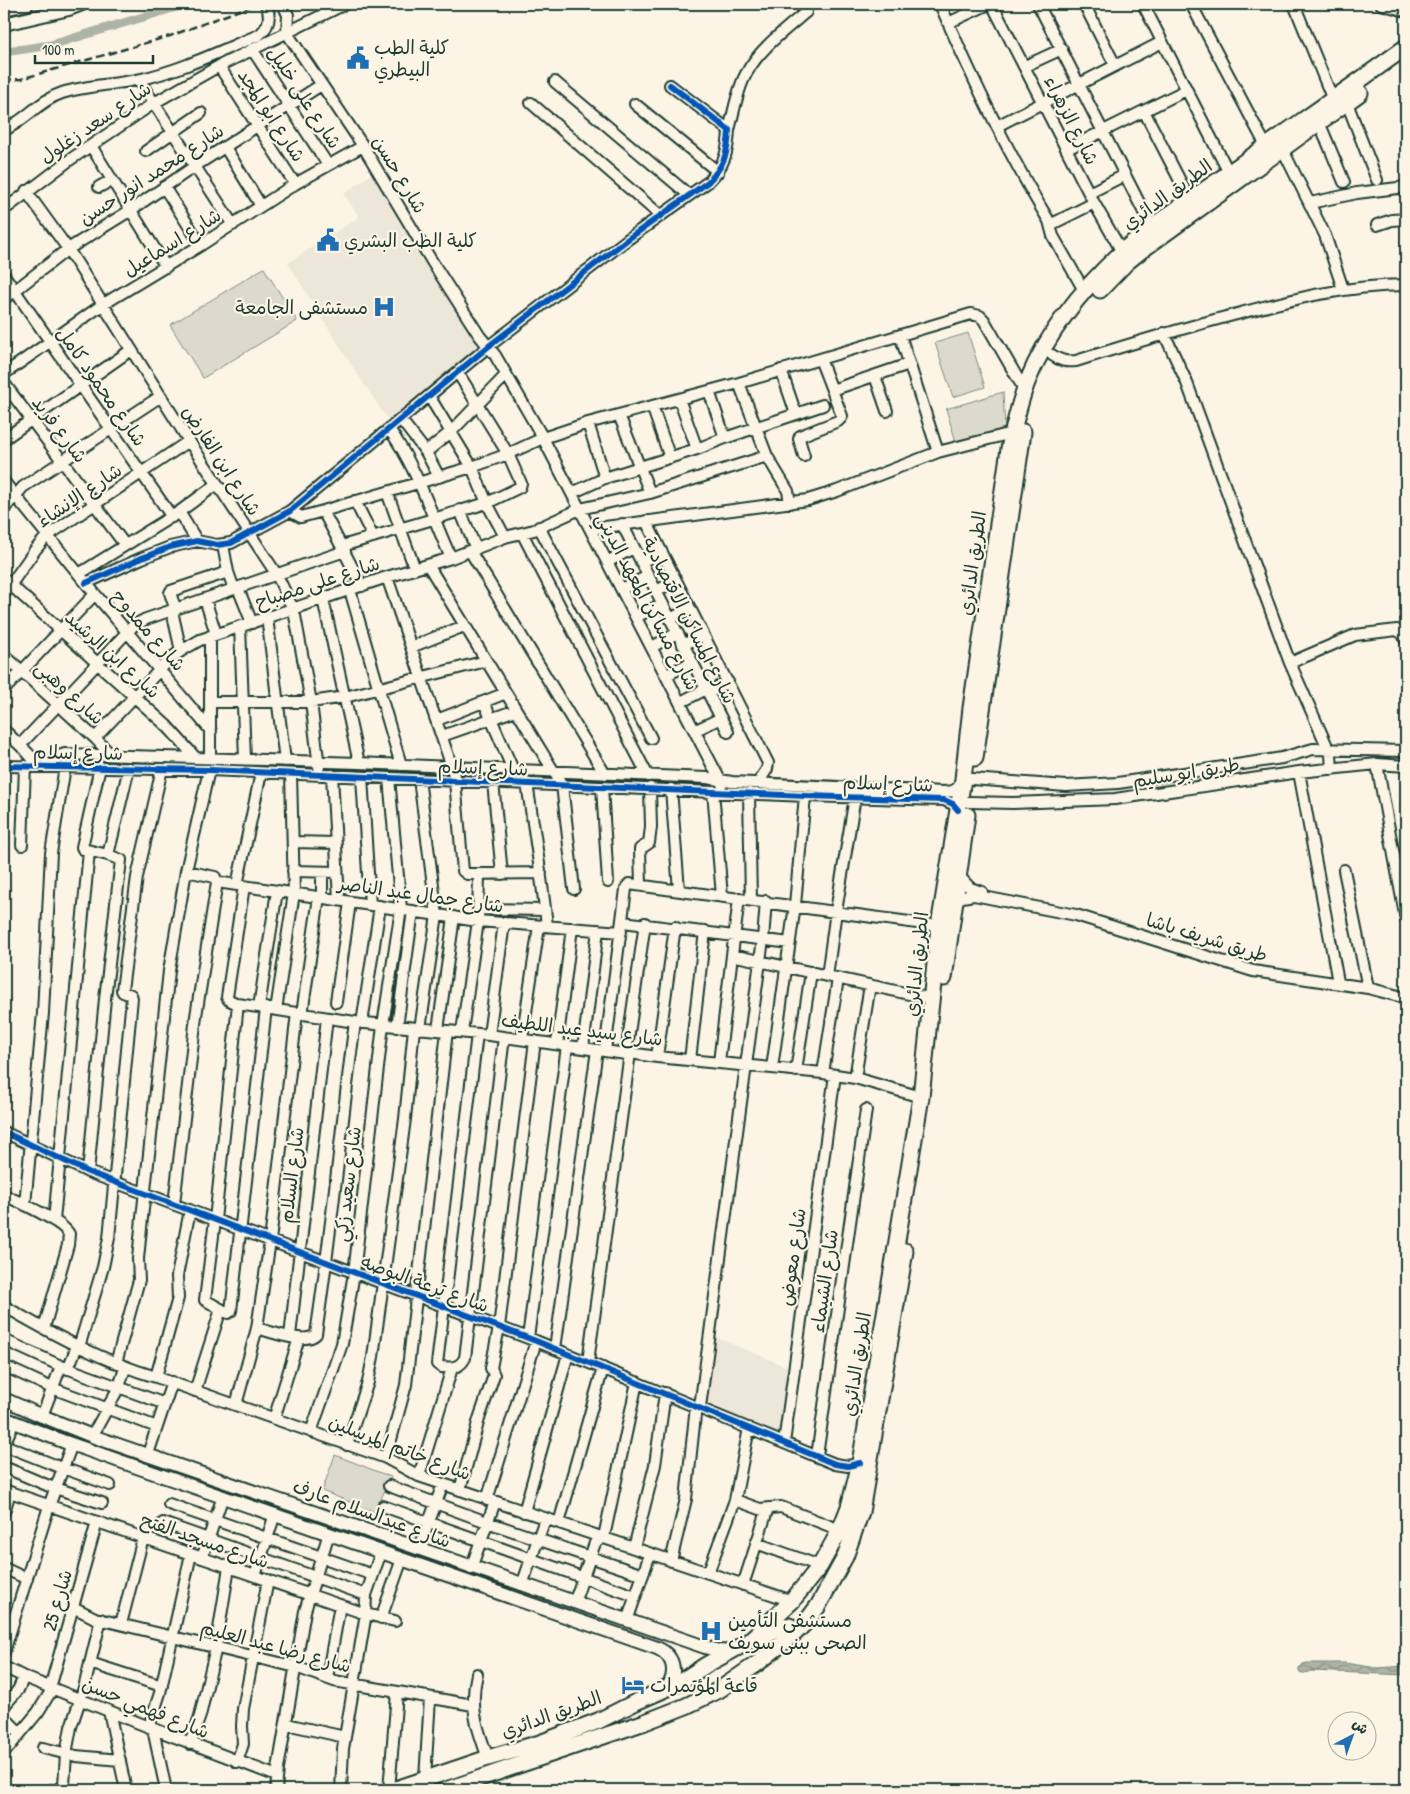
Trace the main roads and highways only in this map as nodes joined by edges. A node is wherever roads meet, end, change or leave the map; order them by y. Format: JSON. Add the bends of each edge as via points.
{"nodes":[{"id":1,"x":26,"y":4,"type":"edge"},
{"id":2,"x":82,"y":4,"type":"edge"},
{"id":3,"x":68,"y":6,"type":"edge"},
{"id":4,"x":4,"y":9,"type":"edge"},
{"id":5,"x":4,"y":24,"type":"edge"},
{"id":6,"x":1406,"y":47,"type":"edge"},
{"id":7,"x":1406,"y":60,"type":"edge"},
{"id":8,"x":1340,"y":101,"type":"junction"},
{"id":9,"x":1168,"y":223,"type":"junction"},
{"id":10,"x":1045,"y":362,"type":"junction"},
{"id":11,"x":1030,"y":385,"type":"junction"},
{"id":12,"x":981,"y":683,"type":"junction"},
{"id":13,"x":964,"y":806,"type":"junction"},
{"id":14,"x":945,"y":931,"type":"junction"},
{"id":15,"x":4,"y":1399,"type":"edge"},
{"id":16,"x":9,"y":1420,"type":"edge"},
{"id":17,"x":266,"y":1495,"type":"junction"},
{"id":18,"x":283,"y":1501,"type":"junction"},
{"id":19,"x":262,"y":1510,"type":"junction"},
{"id":20,"x":277,"y":1515,"type":"junction"},
{"id":21,"x":811,"y":1579,"type":"junction"},
{"id":22,"x":828,"y":1589,"type":"junction"},
{"id":23,"x":794,"y":1634,"type":"junction"},
{"id":24,"x":677,"y":1638,"type":"junction"},
{"id":25,"x":752,"y":1639,"type":"junction"},
{"id":26,"x":730,"y":1652,"type":"junction"},
{"id":27,"x":666,"y":1654,"type":"junction"},
{"id":28,"x":667,"y":1689,"type":"junction"},
{"id":29,"x":636,"y":1702,"type":"junction"},
{"id":30,"x":598,"y":1721,"type":"junction"},
{"id":31,"x":645,"y":1722,"type":"junction"},
{"id":32,"x":613,"y":1732,"type":"junction"},
{"id":33,"x":393,"y":1790,"type":"edge"},
{"id":34,"x":445,"y":1790,"type":"edge"}],
"edges":[{"from":1,"to":4,"type":"main road"},
{"from":2,"to":3,"type":"main road"},
{"from":3,"to":5,"type":"main road"},
{"from":6,"to":8,"type":"highway","name":"الطريق الدائري"},
{"from":7,"to":8,"type":"highway","name":"الطريق الدائري"},
{"from":8,"to":9,"type":"highway","name":"الطريق الدائري","via":[[1319,122]]},
{"from":8,"to":9,"type":"highway","name":"الطريق الدائري","via":[[1266,146],[1190,200]]},
{"from":9,"to":10,"type":"highway","name":"الطريق الدائري","via":[[1108,281],[1074,320]]},
{"from":9,"to":10,"type":"highway","name":"الطريق الدائري","via":[[1152,228],[1122,252],[1085,292],[1058,327]]},
{"from":10,"to":11,"type":"highway","name":"الطريق الدائري"},
{"from":11,"to":12,"type":"highway","name":"الطريق الدائري","via":[[1029,407]]},
{"from":11,"to":12,"type":"highway","name":"الطريق الدائري","via":[[1012,433],[991,570]]},
{"from":12,"to":13,"type":"highway","name":"الطريق الدائري"},
{"from":13,"to":14,"type":"highway","name":"الطريق الدائري"},
{"from":13,"to":14,"type":"highway","name":"الطريق الدائري","via":[[955,902]]},
{"from":14,"to":21,"type":"highway","name":"الطريق الدائري","via":[[860,1463],[840,1530]]},
{"from":14,"to":22,"type":"highway","name":"الطريق الدائري","via":[[898,1297],[864,1496],[851,1542]]},
{"from":15,"to":17,"type":"main road","name":"شارع عبدالسلام عارف","via":[[92,1436]]},
{"from":16,"to":19,"type":"main road","name":"شارع عبدالسلام عارف"},
{"from":17,"to":18,"type":"main road","name":"شارع عبدالسلام عارف"},
{"from":17,"to":19,"type":"main road","via":[[268,1504]]},
{"from":18,"to":20,"type":"main road","via":[[277,1508]]},
{"from":18,"to":24,"type":"main road","name":"شارع عبدالسلام عارف"},
{"from":19,"to":20,"type":"main road","name":"شارع عبدالسلام عارف"},
{"from":20,"to":27,"type":"main road","name":"شارع عبدالسلام عارف","via":[[657,1648]]},
{"from":21,"to":22,"type":"highway","via":[[815,1587]]},
{"from":21,"to":25,"type":"highway","name":"الطريق الدائري"},
{"from":22,"to":23,"type":"highway","name":"الطريق الدائري"},
{"from":23,"to":25,"type":"highway","via":[[793,1628],[787,1624],[764,1638]]},
{"from":23,"to":31,"type":"highway","name":"الطريق الدائري","via":[[719,1690]]},
{"from":24,"to":26,"type":"main road","name":"شارع عبدالسلام عارف","via":[[712,1650]]},
{"from":24,"to":27,"type":"main road","via":[[676,1650]]},
{"from":25,"to":26,"type":"highway","name":"الطريق الدائري"},
{"from":26,"to":28,"type":"highway","name":"الطريق الدائري"},
{"from":27,"to":28,"type":"main road","via":[[674,1670]]},
{"from":28,"to":29,"type":"highway","name":"الطريق الدائري"},
{"from":29,"to":30,"type":"highway","name":"الطريق الدائري"},
{"from":29,"to":31,"type":"highway","via":[[631,1708],[632,1716]]},
{"from":30,"to":32,"type":"highway","via":[[613,1721],[616,1727]]},
{"from":30,"to":33,"type":"highway","name":"الطريق الدائري"},
{"from":31,"to":32,"type":"highway","name":"الطريق الدائري"},
{"from":32,"to":34,"type":"highway","name":"الطريق الدائري"}]}
